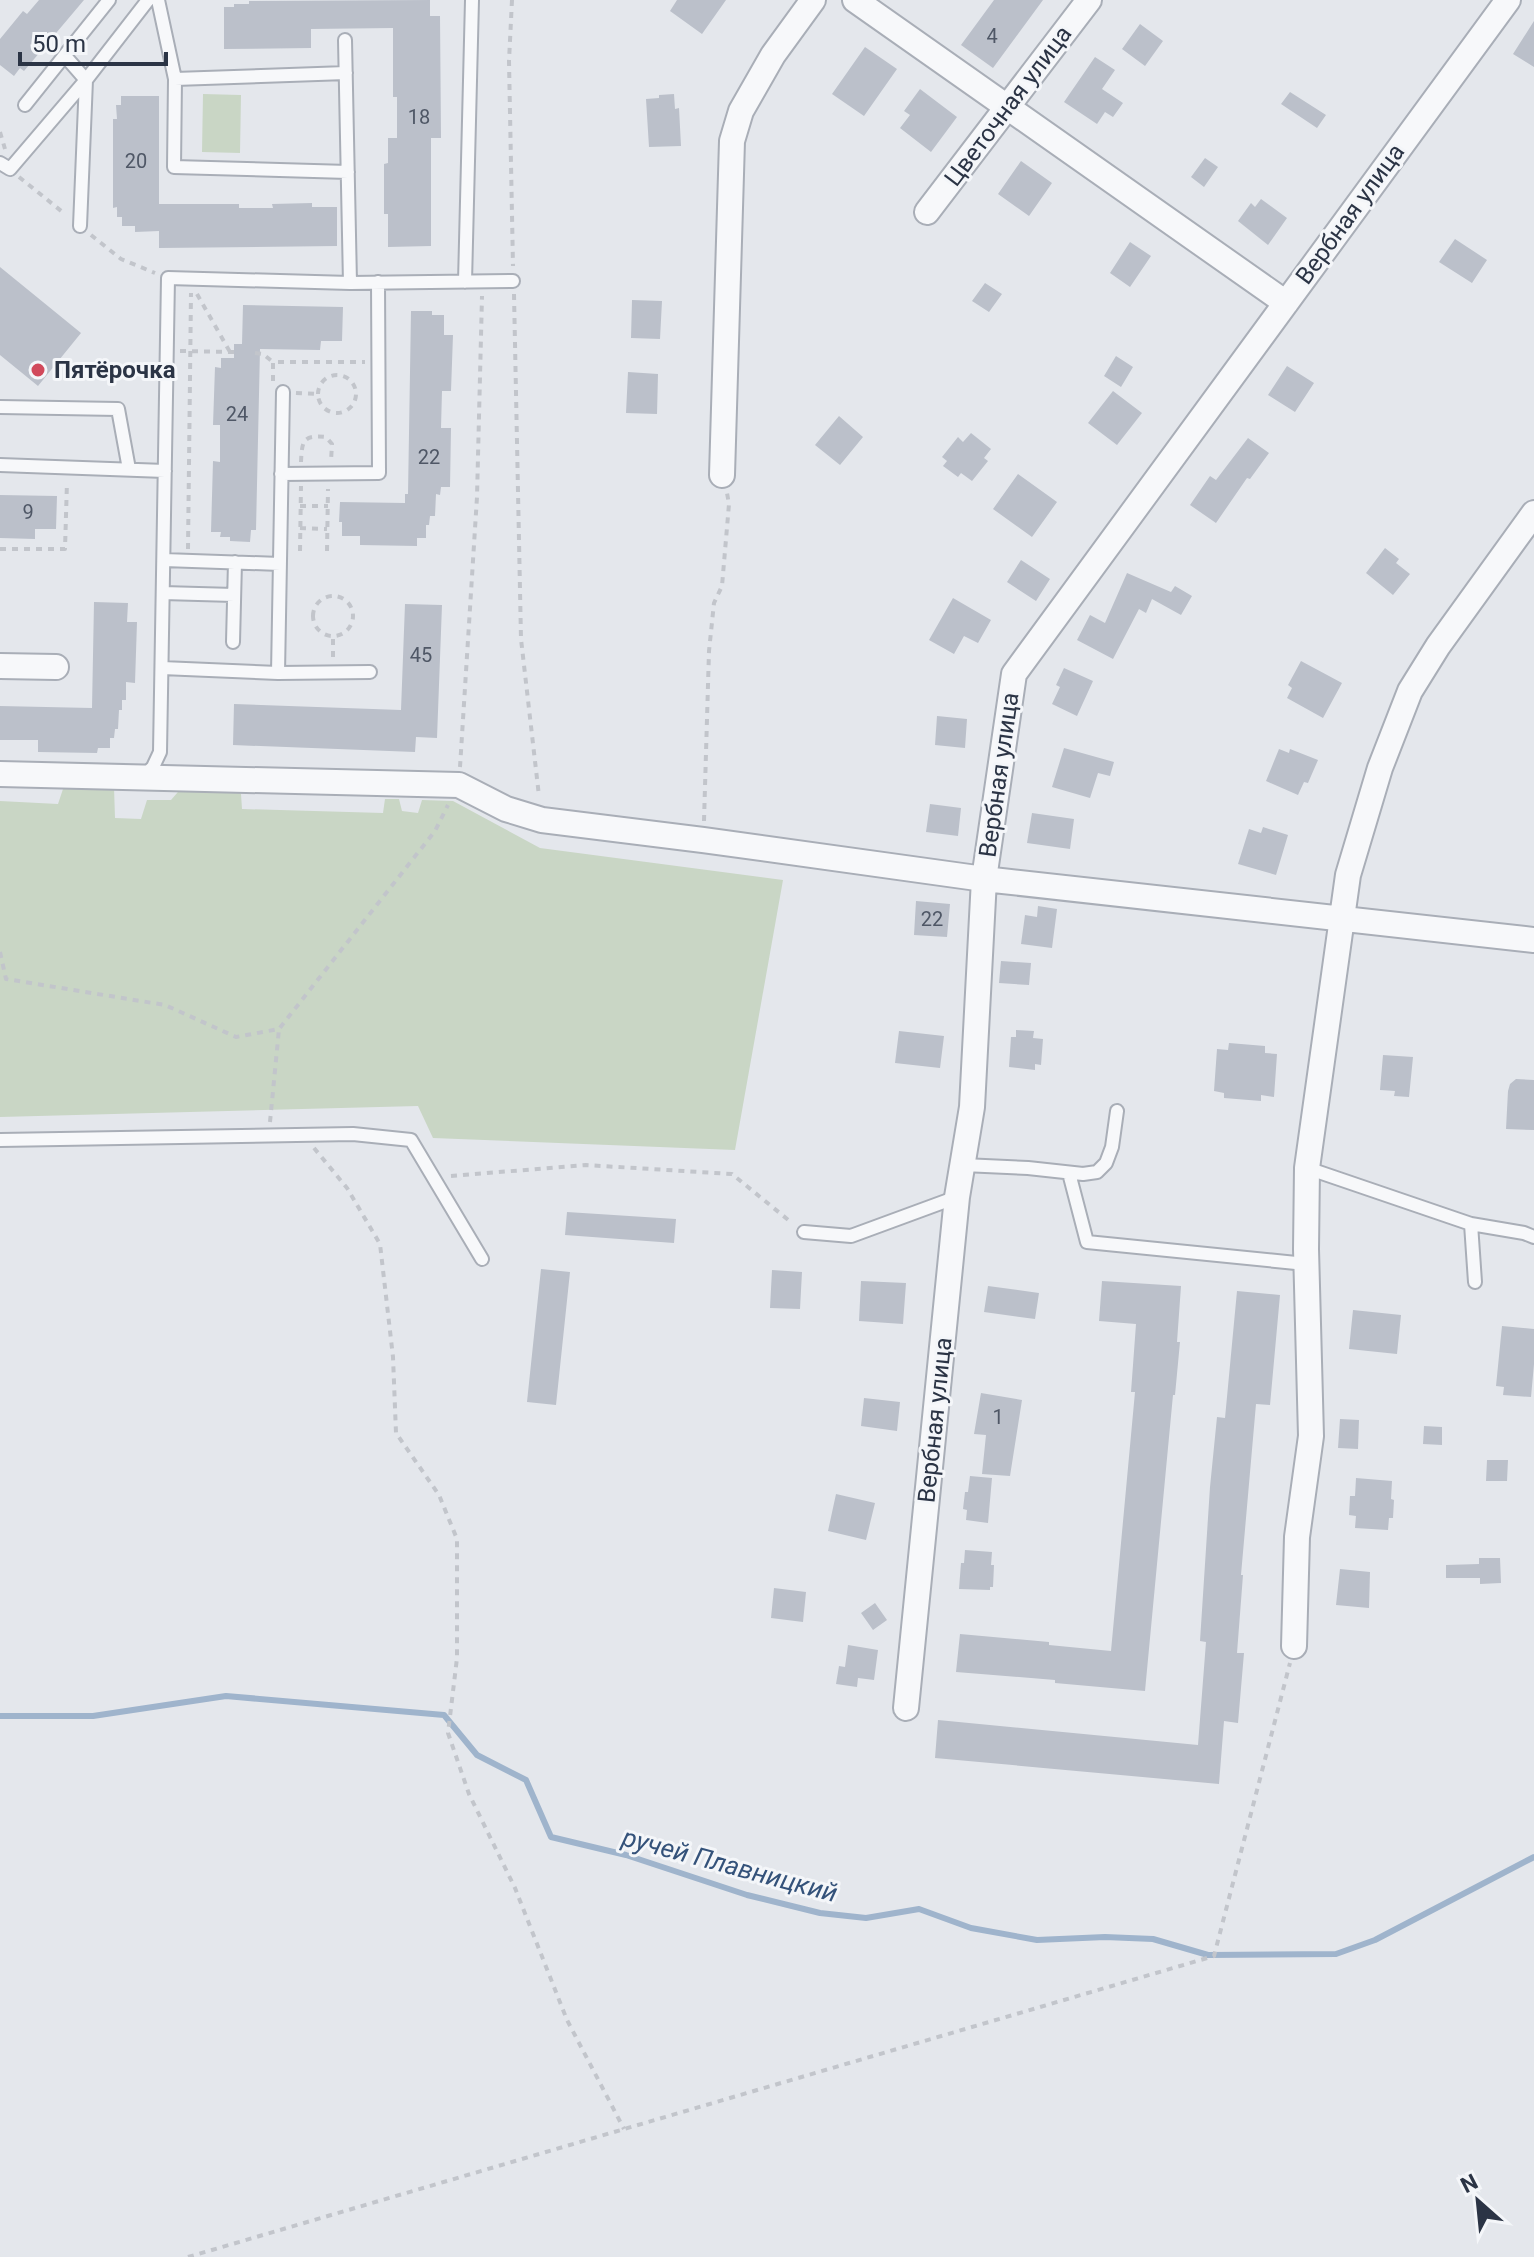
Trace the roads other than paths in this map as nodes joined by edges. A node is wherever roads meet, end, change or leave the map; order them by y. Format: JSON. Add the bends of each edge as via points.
{"nodes":[{"id":1,"x":109,"y":0,"type":"edge"},
{"id":2,"x":148,"y":0,"type":"edge"},
{"id":3,"x":158,"y":0,"type":"edge"},
{"id":4,"x":472,"y":0,"type":"edge"},
{"id":5,"x":813,"y":0,"type":"edge"},
{"id":6,"x":855,"y":0,"type":"edge"},
{"id":7,"x":1089,"y":0,"type":"edge"},
{"id":8,"x":1508,"y":0,"type":"edge"},
{"id":9,"x":345,"y":40,"type":"dead end"},
{"id":10,"x":65,"y":56,"type":"junction"},
{"id":11,"x":346,"y":73,"type":"junction"},
{"id":12,"x":175,"y":79,"type":"junction"},
{"id":13,"x":86,"y":80,"type":"junction"},
{"id":14,"x":25,"y":105,"type":"dead end"},
{"id":15,"x":1008,"y":108,"type":"junction"},
{"id":16,"x":5,"y":166,"type":"edge"},
{"id":17,"x":348,"y":172,"type":"junction"},
{"id":18,"x":927,"y":212,"type":"dead end"},
{"id":19,"x":80,"y":226,"type":"road end"},
{"id":20,"x":513,"y":281,"type":"road end"},
{"id":21,"x":378,"y":282,"type":"junction"},
{"id":22,"x":465,"y":282,"type":"junction"},
{"id":23,"x":350,"y":283,"type":"junction"},
{"id":24,"x":1286,"y":303,"type":"junction"},
{"id":25,"x":278,"y":392,"type":"road end"},
{"id":26,"x":0,"y":407,"type":"edge"},
{"id":27,"x":0,"y":465,"type":"edge"},
{"id":28,"x":129,"y":469,"type":"junction"},
{"id":29,"x":165,"y":471,"type":"junction"},
{"id":30,"x":281,"y":474,"type":"junction"},
{"id":31,"x":722,"y":475,"type":"road end"},
{"id":32,"x":1534,"y":513,"type":"edge"},
{"id":33,"x":164,"y":560,"type":"junction"},
{"id":34,"x":235,"y":562,"type":"junction"},
{"id":35,"x":280,"y":564,"type":"junction"},
{"id":36,"x":163,"y":593,"type":"junction"},
{"id":37,"x":234,"y":595,"type":"junction"},
{"id":38,"x":233,"y":642,"type":"dead end"},
{"id":39,"x":0,"y":666,"type":"edge"},
{"id":40,"x":56,"y":667,"type":"dead end"},
{"id":41,"x":162,"y":668,"type":"junction"},
{"id":42,"x":370,"y":672,"type":"dead end"},
{"id":43,"x":278,"y":673,"type":"junction"},
{"id":44,"x":0,"y":774,"type":"edge"},
{"id":45,"x":141,"y":778,"type":"junction"},
{"id":46,"x":984,"y":879,"type":"junction"},
{"id":47,"x":1342,"y":921,"type":"junction"},
{"id":48,"x":1534,"y":940,"type":"edge"},
{"id":49,"x":1117,"y":1111,"type":"dead end"},
{"id":50,"x":0,"y":1140,"type":"edge"},
{"id":51,"x":963,"y":1165,"type":"junction"},
{"id":52,"x":1307,"y":1168,"type":"junction"},
{"id":53,"x":1069,"y":1173,"type":"junction"},
{"id":54,"x":957,"y":1197,"type":"junction"},
{"id":55,"x":1471,"y":1224,"type":"junction"},
{"id":56,"x":804,"y":1232,"type":"road end"},
{"id":57,"x":1534,"y":1237,"type":"edge"},
{"id":58,"x":482,"y":1259,"type":"dead end"},
{"id":59,"x":1306,"y":1264,"type":"junction"},
{"id":60,"x":1475,"y":1282,"type":"dead end"},
{"id":61,"x":1294,"y":1646,"type":"road end"},
{"id":62,"x":906,"y":1708,"type":"dead end"}],
"edges":[{"from":1,"to":10,"type":"lane"},
{"from":2,"to":13,"type":"lane"},
{"from":3,"to":12,"type":"lane"},
{"from":4,"to":22,"type":"lane"},
{"from":5,"to":31,"type":"street","via":[[741,111],[732,141]]},
{"from":6,"to":15,"type":"street"},
{"from":7,"to":15,"type":"street","name":"Цветочная улица"},
{"from":8,"to":24,"type":"street","name":"Вербная улица"},
{"from":9,"to":11,"type":"lane"},
{"from":10,"to":13,"type":"lane"},
{"from":10,"to":14,"type":"lane"},
{"from":11,"to":12,"type":"lane"},
{"from":11,"to":17,"type":"lane"},
{"from":12,"to":17,"type":"lane","via":[[174,167]]},
{"from":13,"to":16,"type":"lane"},
{"from":13,"to":19,"type":"lane"},
{"from":15,"to":18,"type":"street","name":"Цветочная улица"},
{"from":15,"to":24,"type":"street"},
{"from":17,"to":23,"type":"lane"},
{"from":20,"to":22,"type":"lane"},
{"from":21,"to":22,"type":"lane"},
{"from":21,"to":23,"type":"lane"},
{"from":21,"to":30,"type":"lane","via":[[379,473]]},
{"from":23,"to":29,"type":"lane","via":[[168,278]]},
{"from":24,"to":46,"type":"street","name":"Вербная улица","via":[[1014,674]]},
{"from":25,"to":30,"type":"lane"},
{"from":26,"to":28,"type":"lane","via":[[118,409]]},
{"from":27,"to":28,"type":"lane"},
{"from":28,"to":29,"type":"lane"},
{"from":29,"to":33,"type":"lane"},
{"from":30,"to":35,"type":"lane"},
{"from":32,"to":47,"type":"street","via":[[1410,691],[1348,875]]},
{"from":33,"to":34,"type":"lane"},
{"from":33,"to":36,"type":"lane"},
{"from":34,"to":35,"type":"lane"},
{"from":34,"to":37,"type":"lane"},
{"from":35,"to":43,"type":"lane"},
{"from":36,"to":37,"type":"lane"},
{"from":36,"to":41,"type":"lane"},
{"from":37,"to":38,"type":"lane"},
{"from":39,"to":40,"type":"street"},
{"from":41,"to":43,"type":"lane"},
{"from":41,"to":45,"type":"lane","via":[[160,752]]},
{"from":42,"to":43,"type":"lane"},
{"from":44,"to":45,"type":"street"},
{"from":45,"to":46,"type":"street","via":[[459,785],[542,820]]},
{"from":46,"to":47,"type":"street"},
{"from":46,"to":51,"type":"street","name":"Вербная улица","via":[[972,1107]]},
{"from":47,"to":48,"type":"street"},
{"from":47,"to":52,"type":"street"},
{"from":49,"to":53,"type":"lane","via":[[1106,1163],[1097,1172]]},
{"from":50,"to":58,"type":"lane","via":[[269,1134],[411,1140]]},
{"from":51,"to":53,"type":"lane"},
{"from":51,"to":54,"type":"street","name":"Вербная улица"},
{"from":52,"to":55,"type":"lane"},
{"from":52,"to":59,"type":"street"},
{"from":53,"to":59,"type":"lane","via":[[1087,1242]]},
{"from":54,"to":56,"type":"lane","via":[[851,1236]]},
{"from":54,"to":62,"type":"street","name":"Вербная улица"},
{"from":55,"to":57,"type":"lane"},
{"from":55,"to":60,"type":"lane"},
{"from":59,"to":61,"type":"street","via":[[1311,1436],[1297,1537]]}]}
